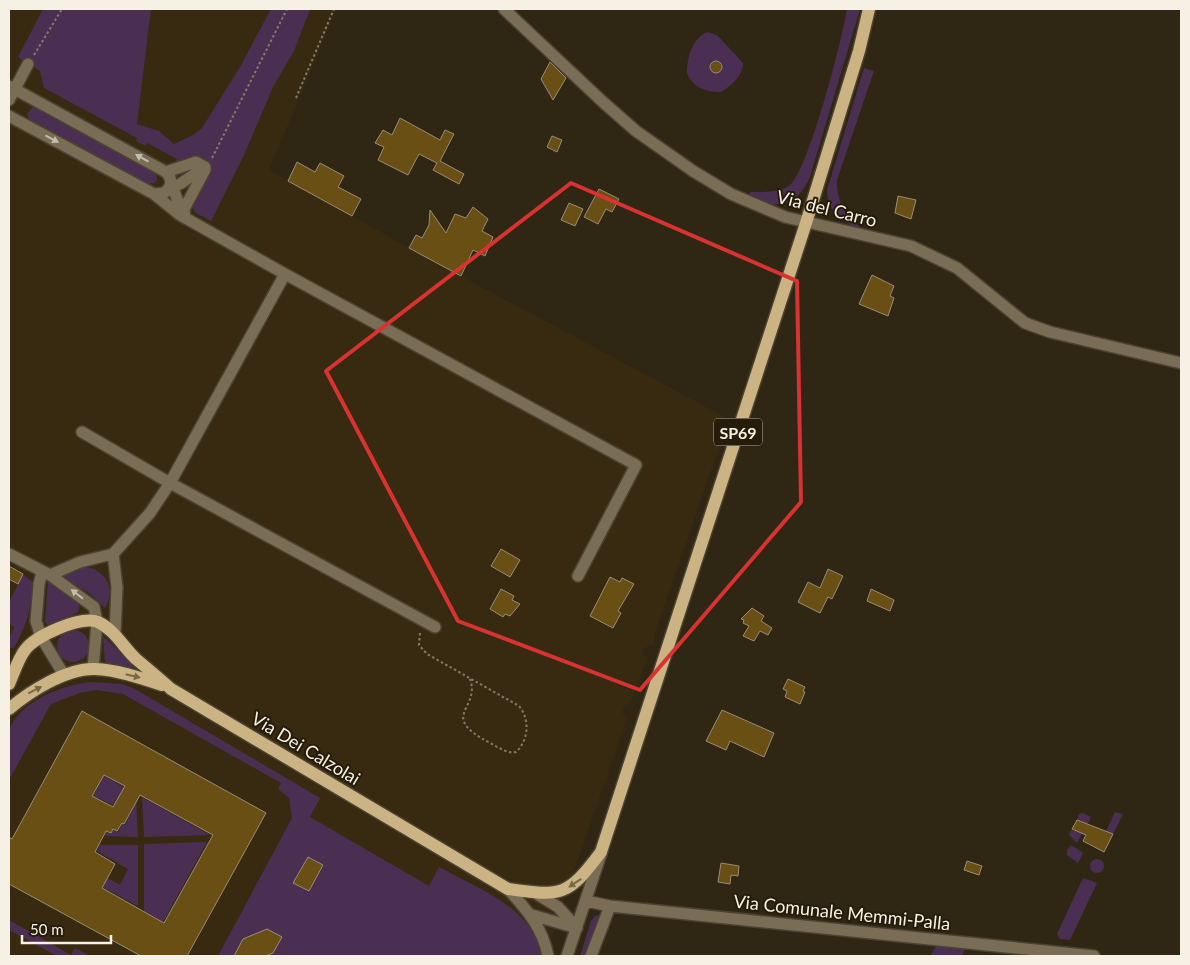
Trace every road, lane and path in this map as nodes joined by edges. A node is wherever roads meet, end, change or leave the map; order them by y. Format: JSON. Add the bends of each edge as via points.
{"nodes":[{"id":1,"x":62,"y":9,"type":"edge"},
{"id":2,"x":287,"y":9,"type":"edge"},
{"id":3,"x":334,"y":9,"type":"edge"},
{"id":4,"x":504,"y":9,"type":"edge"},
{"id":5,"x":868,"y":9,"type":"edge"},
{"id":6,"x":28,"y":64,"type":"joint"},
{"id":7,"x":12,"y":87,"type":"edge"},
{"id":8,"x":296,"y":98,"type":"dead end"},
{"id":9,"x":9,"y":100,"type":"edge"},
{"id":10,"x":9,"y":116,"type":"edge"},
{"id":11,"x":205,"y":167,"type":"junction"},
{"id":12,"x":166,"y":172,"type":"junction"},
{"id":13,"x":170,"y":188,"type":"junction"},
{"id":14,"x":154,"y":194,"type":"junction"},
{"id":15,"x":185,"y":218,"type":"junction"},
{"id":16,"x":806,"y":223,"type":"junction"},
{"id":17,"x":285,"y":274,"type":"junction"},
{"id":18,"x":1181,"y":363,"type":"edge"},
{"id":19,"x":82,"y":432,"type":"dead end"},
{"id":20,"x":170,"y":483,"type":"junction"},
{"id":21,"x":9,"y":554,"type":"edge"},
{"id":22,"x":113,"y":554,"type":"junction"},
{"id":23,"x":46,"y":574,"type":"junction"},
{"id":24,"x":578,"y":576,"type":"dead end"},
{"id":25,"x":424,"y":621,"type":"junction"},
{"id":26,"x":98,"y":622,"type":"junction"},
{"id":27,"x":435,"y":627,"type":"dead end"},
{"id":28,"x":115,"y":634,"type":"junction"},
{"id":29,"x":41,"y":637,"type":"junction"},
{"id":30,"x":93,"y":669,"type":"junction"},
{"id":31,"x":64,"y":676,"type":"junction"},
{"id":32,"x":470,"y":679,"type":"junction"},
{"id":33,"x":9,"y":684,"type":"edge"},
{"id":34,"x":171,"y":689,"type":"junction"},
{"id":35,"x":9,"y":709,"type":"edge"},
{"id":36,"x":601,"y":852,"type":"junction"},
{"id":37,"x":508,"y":889,"type":"junction"},
{"id":38,"x":537,"y":894,"type":"junction"},
{"id":39,"x":586,"y":901,"type":"junction"},
{"id":40,"x":610,"y":906,"type":"junction"},
{"id":41,"x":532,"y":915,"type":"junction"},
{"id":42,"x":577,"y":928,"type":"junction"},
{"id":43,"x":548,"y":956,"type":"edge"},
{"id":44,"x":567,"y":956,"type":"edge"},
{"id":45,"x":591,"y":956,"type":"edge"},
{"id":46,"x":1094,"y":956,"type":"edge"}],
"edges":[{"from":1,"to":6,"type":"path"},
{"from":2,"to":11,"type":"path","via":[[210,163]]},
{"from":3,"to":8,"type":"path"},
{"from":4,"to":16,"type":"street","name":"Via del Carro","via":[[604,103],[665,152],[731,194],[765,210]]},
{"from":5,"to":16,"type":"main road","number":"SP69","via":[[859,52]]},
{"from":6,"to":7,"type":"street"},
{"from":7,"to":9,"type":"street"},
{"from":12,"to":7,"type":"street","one_way":true},
{"from":10,"to":14,"type":"street","one_way":true},
{"from":11,"to":12,"type":"street","via":[[196,162]]},
{"from":11,"to":13,"type":"street"},
{"from":11,"to":15,"type":"street","via":[[184,209]]},
{"from":12,"to":13,"type":"street","via":[[171,180]]},
{"from":13,"to":14,"type":"street","via":[[164,193]]},
{"from":13,"to":15,"type":"street"},
{"from":14,"to":15,"type":"street"},
{"from":15,"to":17,"type":"street"},
{"from":16,"to":18,"type":"street","name":"Via del Carro","via":[[911,246],[956,268],[1025,323],[1050,332]]},
{"from":16,"to":36,"type":"main road","number":"SP69"},
{"from":17,"to":20,"type":"street"},
{"from":17,"to":24,"type":"street","via":[[636,465]]},
{"from":19,"to":20,"type":"street"},
{"from":20,"to":22,"type":"street","via":[[150,513]]},
{"from":20,"to":25,"type":"street"},
{"from":21,"to":23,"type":"street"},
{"from":22,"to":23,"type":"street"},
{"from":22,"to":28,"type":"street","via":[[117,587]]},
{"from":26,"to":23,"type":"street","one_way":true,"via":[[94,607]]},
{"from":23,"to":29,"type":"street","via":[[39,584],[36,621]]},
{"from":25,"to":27,"type":"street"},
{"from":25,"to":32,"type":"path","via":[[419,639],[421,649]]},
{"from":26,"to":28,"type":"main road","name":"Via Dei Calzolai"},
{"from":26,"to":29,"type":"main road","via":[[87,620],[70,624]]},
{"from":26,"to":30,"type":"street"},
{"from":28,"to":34,"type":"main road","name":"Via Dei Calzolai","via":[[135,658]]},
{"from":29,"to":31,"type":"street"},
{"from":29,"to":33,"type":"main road","via":[[24,651]]},
{"from":30,"to":31,"type":"main road"},
{"from":30,"to":34,"type":"main road","one_way":true,"via":[[136,676]]},
{"from":35,"to":31,"type":"main road","one_way":true,"via":[[25,695]]},
{"from":32,"to":32,"type":"path","via":[[523,711],[526,729],[516,752],[497,747],[468,729],[464,719],[471,692]]},
{"from":34,"to":37,"type":"main road","name":"Via Dei Calzolai"},
{"from":36,"to":38,"type":"main road","one_way":true,"via":[[580,880],[558,893]]},
{"from":36,"to":39,"type":"street","number":"SP69"},
{"from":37,"to":38,"type":"main road"},
{"from":37,"to":41,"type":"street"},
{"from":38,"to":42,"type":"street","via":[[558,907]]},
{"from":39,"to":40,"type":"street","name":"Via Comunale Memmi-Palla"},
{"from":39,"to":42,"type":"street","number":"SP69"},
{"from":40,"to":45,"type":"street"},
{"from":40,"to":46,"type":"street","name":"Via Comunale Memmi-Palla"},
{"from":41,"to":42,"type":"street"},
{"from":41,"to":43,"type":"street","via":[[545,941]]},
{"from":42,"to":44,"type":"street"}]}
